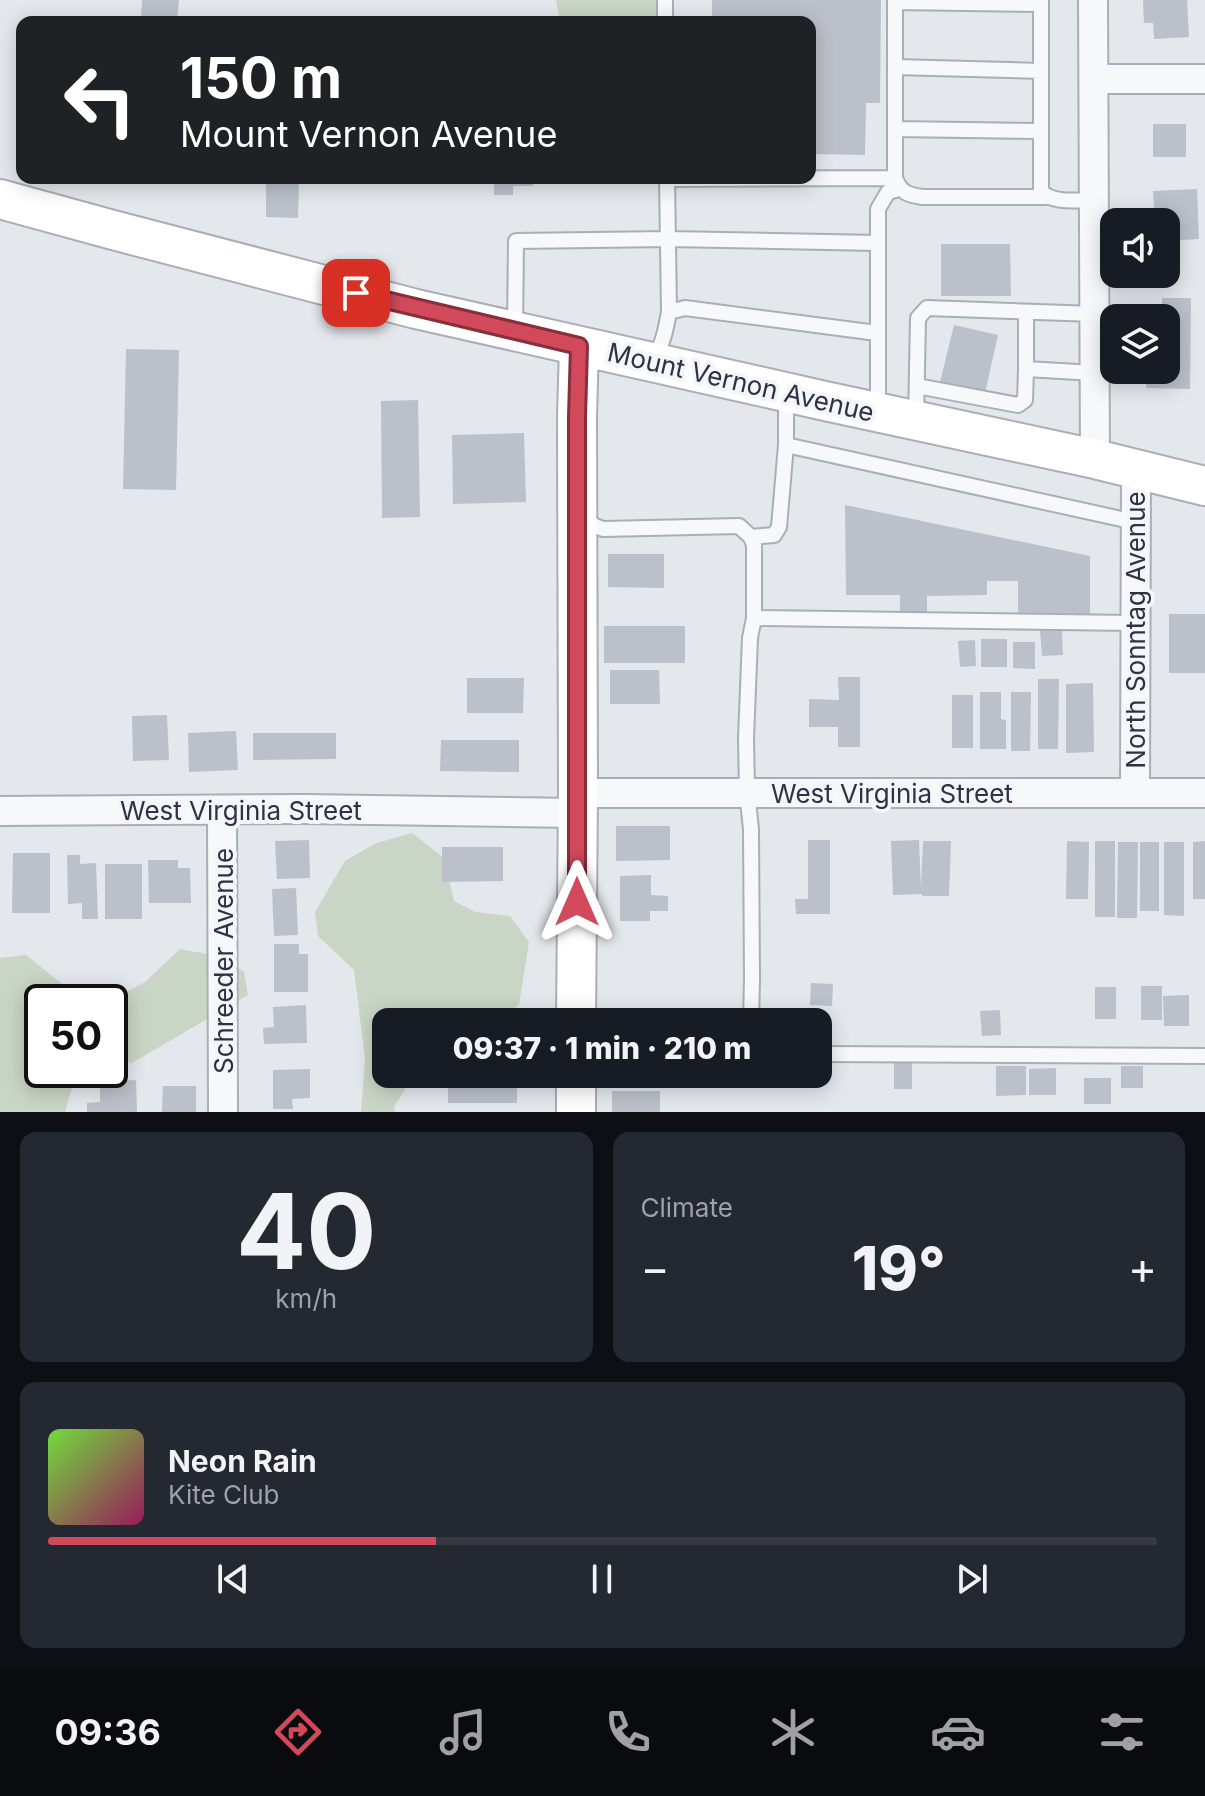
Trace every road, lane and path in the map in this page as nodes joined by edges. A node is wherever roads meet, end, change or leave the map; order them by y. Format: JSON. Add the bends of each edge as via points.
{"nodes":[{"id":1,"x":1093,"y":0,"type":"edge"},
{"id":2,"x":895,"y":1,"type":"edge"},
{"id":3,"x":1041,"y":2,"type":"edge"},
{"id":4,"x":895,"y":67,"type":"junction"},
{"id":5,"x":1041,"y":71,"type":"junction"},
{"id":6,"x":1094,"y":79,"type":"junction"},
{"id":7,"x":1205,"y":79,"type":"edge"},
{"id":8,"x":895,"y":129,"type":"junction"},
{"id":9,"x":1041,"y":131,"type":"junction"},
{"id":10,"x":816,"y":182,"type":"edge"},
{"id":11,"x":897,"y":183,"type":"junction"},
{"id":12,"x":667,"y":184,"type":"edge"},
{"id":13,"x":1046,"y":197,"type":"junction"},
{"id":14,"x":0,"y":199,"type":"edge"},
{"id":15,"x":1094,"y":200,"type":"junction"},
{"id":16,"x":668,"y":239,"type":"junction"},
{"id":17,"x":878,"y":243,"type":"junction"},
{"id":18,"x":669,"y":312,"type":"junction"},
{"id":19,"x":1026,"y":312,"type":"junction"},
{"id":20,"x":1095,"y":314,"type":"junction"},
{"id":21,"x":515,"y":331,"type":"junction"},
{"id":22,"x":877,"y":333,"type":"junction"},
{"id":23,"x":579,"y":346,"type":"junction"},
{"id":24,"x":649,"y":361,"type":"junction"},
{"id":25,"x":1026,"y":369,"type":"junction"},
{"id":26,"x":1095,"y":373,"type":"junction"},
{"id":27,"x":786,"y":392,"type":"junction"},
{"id":28,"x":916,"y":403,"type":"junction"},
{"id":29,"x":878,"y":412,"type":"junction"},
{"id":30,"x":786,"y":445,"type":"junction"},
{"id":31,"x":1095,"y":459,"type":"junction"},
{"id":32,"x":1136,"y":468,"type":"junction"},
{"id":33,"x":1205,"y":486,"type":"edge"},
{"id":34,"x":577,"y":511,"type":"junction"},
{"id":35,"x":1135,"y":522,"type":"junction"},
{"id":36,"x":751,"y":537,"type":"junction"},
{"id":37,"x":754,"y":618,"type":"junction"},
{"id":38,"x":1135,"y":623,"type":"junction"},
{"id":39,"x":747,"y":792,"type":"junction"},
{"id":40,"x":1135,"y":792,"type":"junction"},
{"id":41,"x":1205,"y":793,"type":"edge"},
{"id":42,"x":578,"y":803,"type":"junction"},
{"id":43,"x":222,"y":810,"type":"junction"},
{"id":44,"x":0,"y":811,"type":"edge"},
{"id":45,"x":576,"y":1008,"type":"edge"},
{"id":46,"x":751,"y":1008,"type":"edge"},
{"id":47,"x":832,"y":1054,"type":"edge"},
{"id":48,"x":1205,"y":1056,"type":"edge"},
{"id":49,"x":576,"y":1088,"type":"edge"},
{"id":50,"x":223,"y":1112,"type":"edge"},
{"id":51,"x":576,"y":1112,"type":"edge"}],
"edges":[{"from":1,"to":6,"type":"street"},
{"from":2,"to":3,"type":"lane"},
{"from":2,"to":4,"type":"lane"},
{"from":3,"to":5,"type":"lane"},
{"from":4,"to":5,"type":"lane"},
{"from":4,"to":8,"type":"lane"},
{"from":5,"to":9,"type":"lane"},
{"from":6,"to":7,"type":"street"},
{"from":6,"to":15,"type":"street"},
{"from":8,"to":9,"type":"lane"},
{"from":8,"to":11,"type":"lane"},
{"from":9,"to":13,"type":"lane","via":[[1041,191]]},
{"from":10,"to":11,"type":"lane"},
{"from":11,"to":13,"type":"lane","via":[[923,197]]},
{"from":11,"to":17,"type":"lane","via":[[878,209]]},
{"from":12,"to":16,"type":"lane"},
{"from":13,"to":15,"type":"lane"},
{"from":14,"to":21,"type":"main road","name":"Mount Vernon Avenue"},
{"from":15,"to":20,"type":"street"},
{"from":16,"to":17,"type":"lane"},
{"from":16,"to":18,"type":"lane"},
{"from":16,"to":21,"type":"lane","via":[[516,241]]},
{"from":17,"to":22,"type":"lane"},
{"from":18,"to":22,"type":"lane","via":[[685,308]]},
{"from":18,"to":24,"type":"lane","via":[[656,355]]},
{"from":19,"to":20,"type":"lane"},
{"from":19,"to":25,"type":"lane"},
{"from":19,"to":28,"type":"lane","via":[[927,308],[918,318]]},
{"from":20,"to":26,"type":"street"},
{"from":21,"to":23,"type":"main road","name":"Mount Vernon Avenue"},
{"from":22,"to":29,"type":"lane"},
{"from":23,"to":24,"type":"main road","name":"Mount Vernon Avenue"},
{"from":23,"to":34,"type":"main road"},
{"from":24,"to":27,"type":"main road","name":"Mount Vernon Avenue"},
{"from":25,"to":26,"type":"lane"},
{"from":25,"to":28,"type":"lane","via":[[1025,400],[1018,405]]},
{"from":26,"to":31,"type":"street"},
{"from":27,"to":29,"type":"main road","name":"Mount Vernon Avenue"},
{"from":27,"to":30,"type":"lane"},
{"from":28,"to":29,"type":"main road","name":"Mount Vernon Avenue"},
{"from":28,"to":31,"type":"main road","name":"Mount Vernon Avenue"},
{"from":30,"to":35,"type":"lane"},
{"from":30,"to":36,"type":"lane","via":[[779,527],[774,535]]},
{"from":31,"to":32,"type":"main road","name":"Mount Vernon Avenue"},
{"from":32,"to":33,"type":"main road","name":"Mount Vernon Avenue"},
{"from":32,"to":35,"type":"street","name":"North Sonntag Avenue"},
{"from":34,"to":36,"type":"lane","via":[[603,529],[739,526]]},
{"from":34,"to":42,"type":"main road"},
{"from":35,"to":38,"type":"street","name":"North Sonntag Avenue"},
{"from":36,"to":37,"type":"lane"},
{"from":37,"to":38,"type":"lane"},
{"from":37,"to":39,"type":"lane"},
{"from":38,"to":40,"type":"street","name":"North Sonntag Avenue"},
{"from":39,"to":40,"type":"street","name":"West Virginia Street"},
{"from":39,"to":42,"type":"street","name":"West Virginia Street"},
{"from":39,"to":46,"type":"lane"},
{"from":40,"to":41,"type":"street","name":"West Virginia Street"},
{"from":42,"to":43,"type":"street","name":"West Virginia Street"},
{"from":42,"to":45,"type":"main road"},
{"from":43,"to":44,"type":"street","name":"West Virginia Street"},
{"from":43,"to":50,"type":"street","name":"Schreeder Avenue"},
{"from":47,"to":48,"type":"lane"},
{"from":49,"to":51,"type":"main road"}]}
